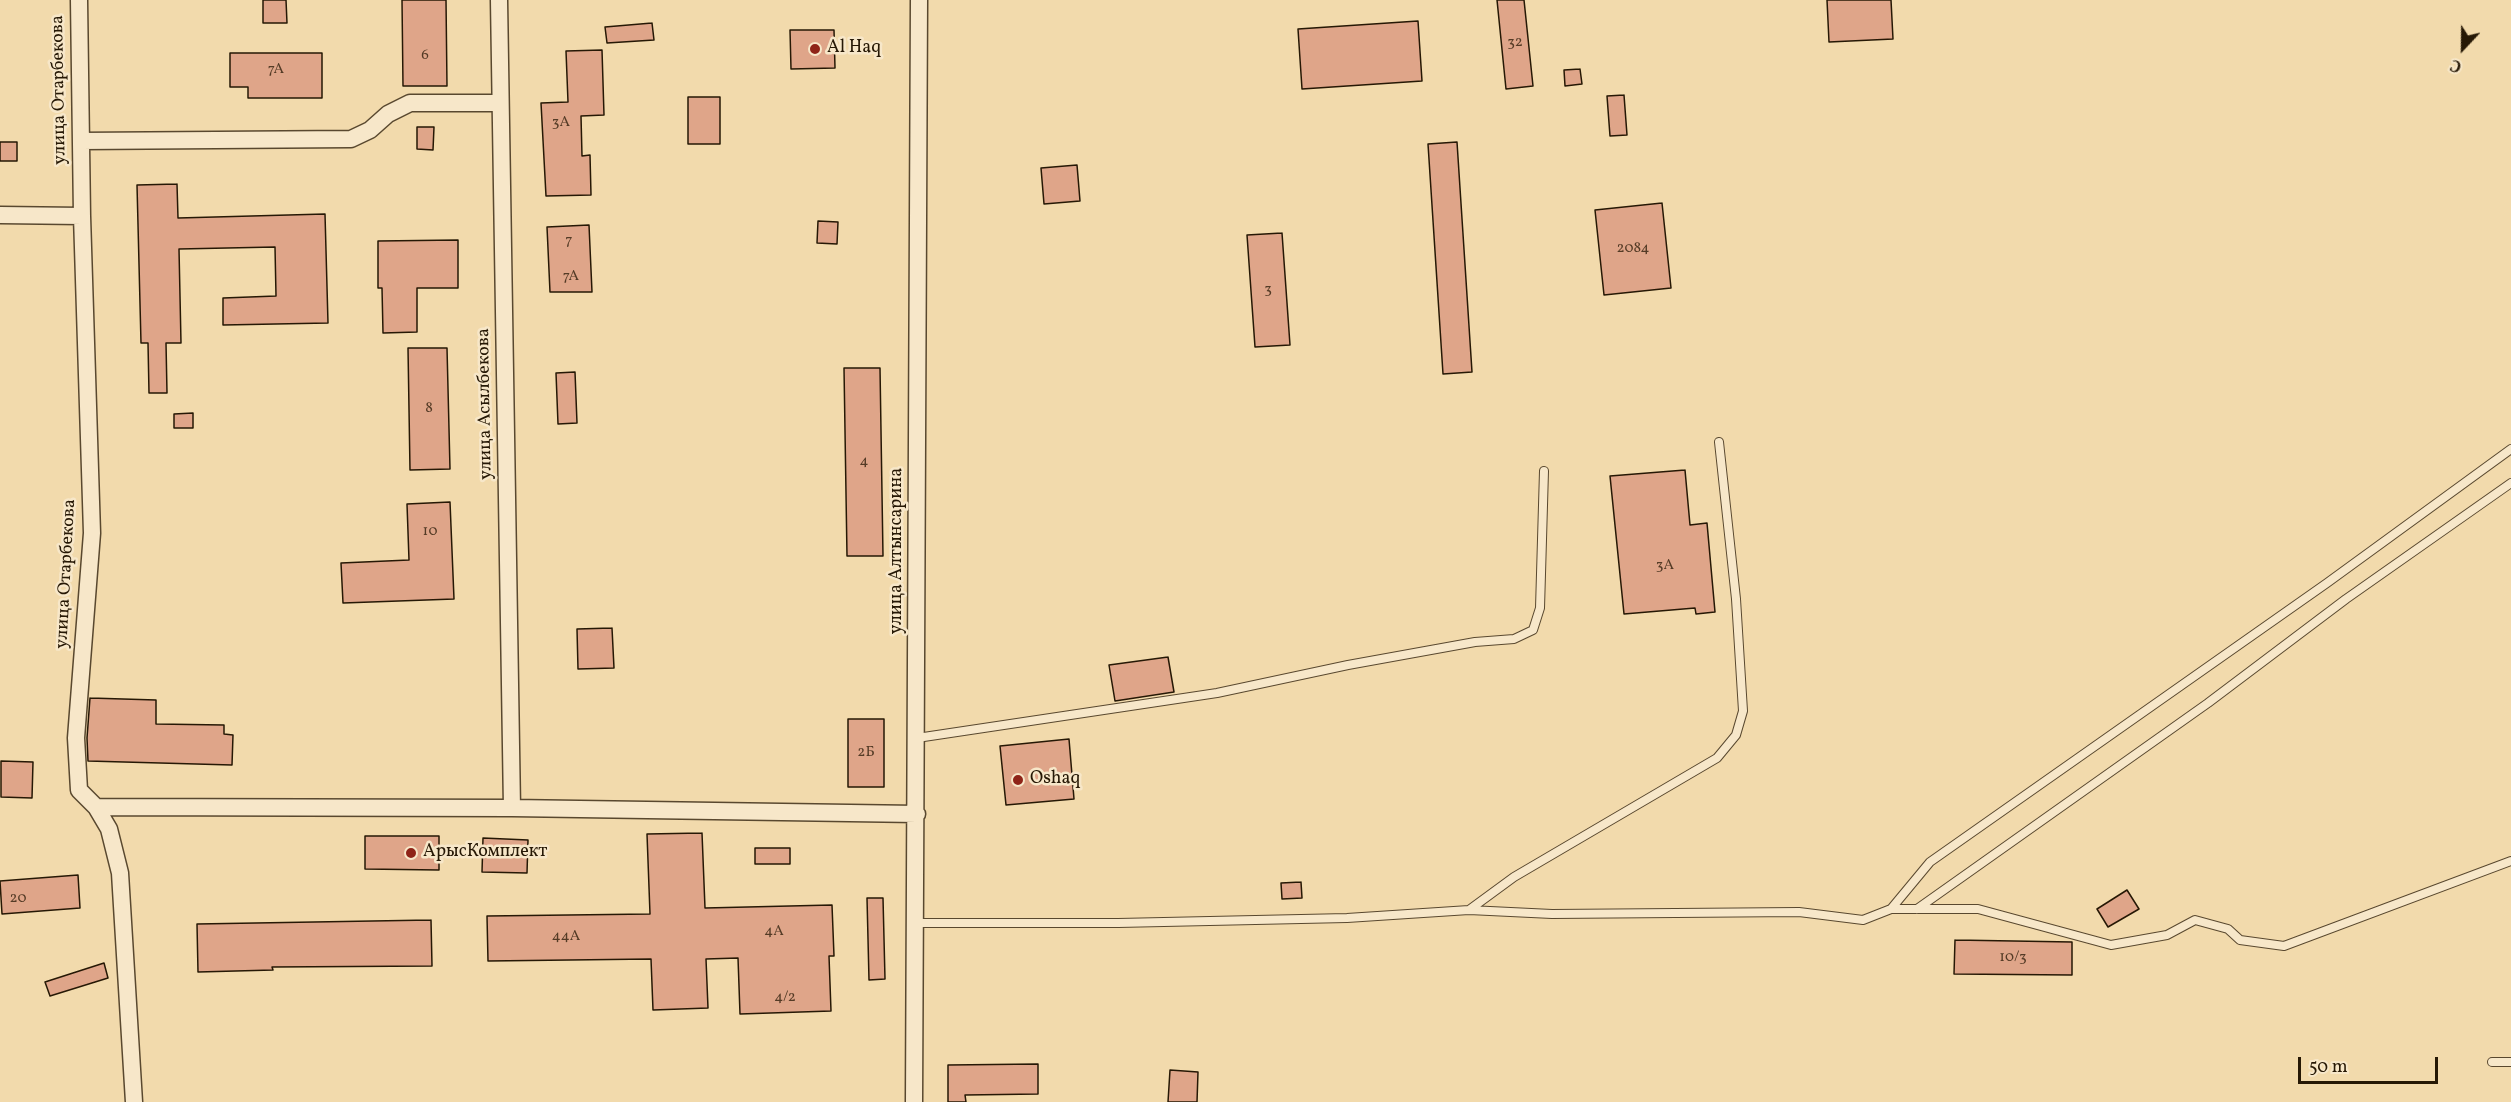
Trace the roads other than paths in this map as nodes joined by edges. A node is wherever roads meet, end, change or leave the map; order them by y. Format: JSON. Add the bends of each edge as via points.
{"nodes":[{"id":1,"x":79,"y":0,"type":"edge"},
{"id":2,"x":499,"y":0,"type":"edge"},
{"id":3,"x":919,"y":0,"type":"edge"},
{"id":4,"x":500,"y":103,"type":"junction"},
{"id":5,"x":81,"y":141,"type":"junction"},
{"id":6,"x":0,"y":215,"type":"edge"},
{"id":7,"x":82,"y":216,"type":"junction"},
{"id":8,"x":1719,"y":442,"type":"dead end"},
{"id":9,"x":2511,"y":449,"type":"edge"},
{"id":10,"x":1544,"y":471,"type":"dead end"},
{"id":11,"x":2511,"y":483,"type":"edge"},
{"id":12,"x":917,"y":738,"type":"junction"},
{"id":13,"x":96,"y":807,"type":"junction"},
{"id":14,"x":512,"y":808,"type":"junction"},
{"id":15,"x":917,"y":814,"type":"junction"},
{"id":16,"x":2511,"y":861,"type":"edge"},
{"id":17,"x":1891,"y":909,"type":"junction"},
{"id":18,"x":1916,"y":909,"type":"junction"},
{"id":19,"x":1469,"y":910,"type":"junction"},
{"id":20,"x":915,"y":923,"type":"junction"},
{"id":21,"x":2492,"y":1062,"type":"dead end"},
{"id":22,"x":2511,"y":1062,"type":"edge"},
{"id":23,"x":134,"y":1102,"type":"edge"},
{"id":24,"x":914,"y":1102,"type":"edge"}],
"edges":[{"from":1,"to":5,"type":"street","name":"улица Отарбекова"},
{"from":2,"to":4,"type":"street","name":"улица Асылбекова"},
{"from":3,"to":12,"type":"street","name":"улица Алтынсарина"},
{"from":4,"to":5,"type":"street","via":[[410,103],[351,139]]},
{"from":4,"to":14,"type":"street","name":"улица Асылбекова"},
{"from":5,"to":7,"type":"street","name":"улица Отарбекова"},
{"from":6,"to":7,"type":"street"},
{"from":7,"to":13,"type":"street","name":"улица Отарбекова","via":[[92,532],[76,738],[80,790]]},
{"from":8,"to":19,"type":"lane","via":[[1743,711],[1736,735],[1717,758],[1514,877]]},
{"from":9,"to":17,"type":"lane","via":[[1930,862]]},
{"from":10,"to":12,"type":"lane","via":[[1540,608],[1533,630],[1514,639],[1382,658],[1217,693]]},
{"from":11,"to":18,"type":"lane"},
{"from":12,"to":15,"type":"street","name":"улица Алтынсарина"},
{"from":13,"to":14,"type":"street"},
{"from":13,"to":23,"type":"street","name":"улица Отарбекова","via":[[109,829],[120,873]]},
{"from":14,"to":15,"type":"street"},
{"from":15,"to":20,"type":"street","name":"улица Алтынсарина"},
{"from":16,"to":18,"type":"lane","via":[[2283,946],[2240,940],[2228,929],[2195,920],[2168,934],[2111,945],[1978,909]]},
{"from":17,"to":18,"type":"lane"},
{"from":17,"to":19,"type":"lane","via":[[1863,920],[1799,912],[1552,914]]},
{"from":19,"to":20,"type":"lane","via":[[1355,918]]},
{"from":20,"to":24,"type":"street","name":"улица Алтынсарина"},
{"from":21,"to":22,"type":"lane"}]}
